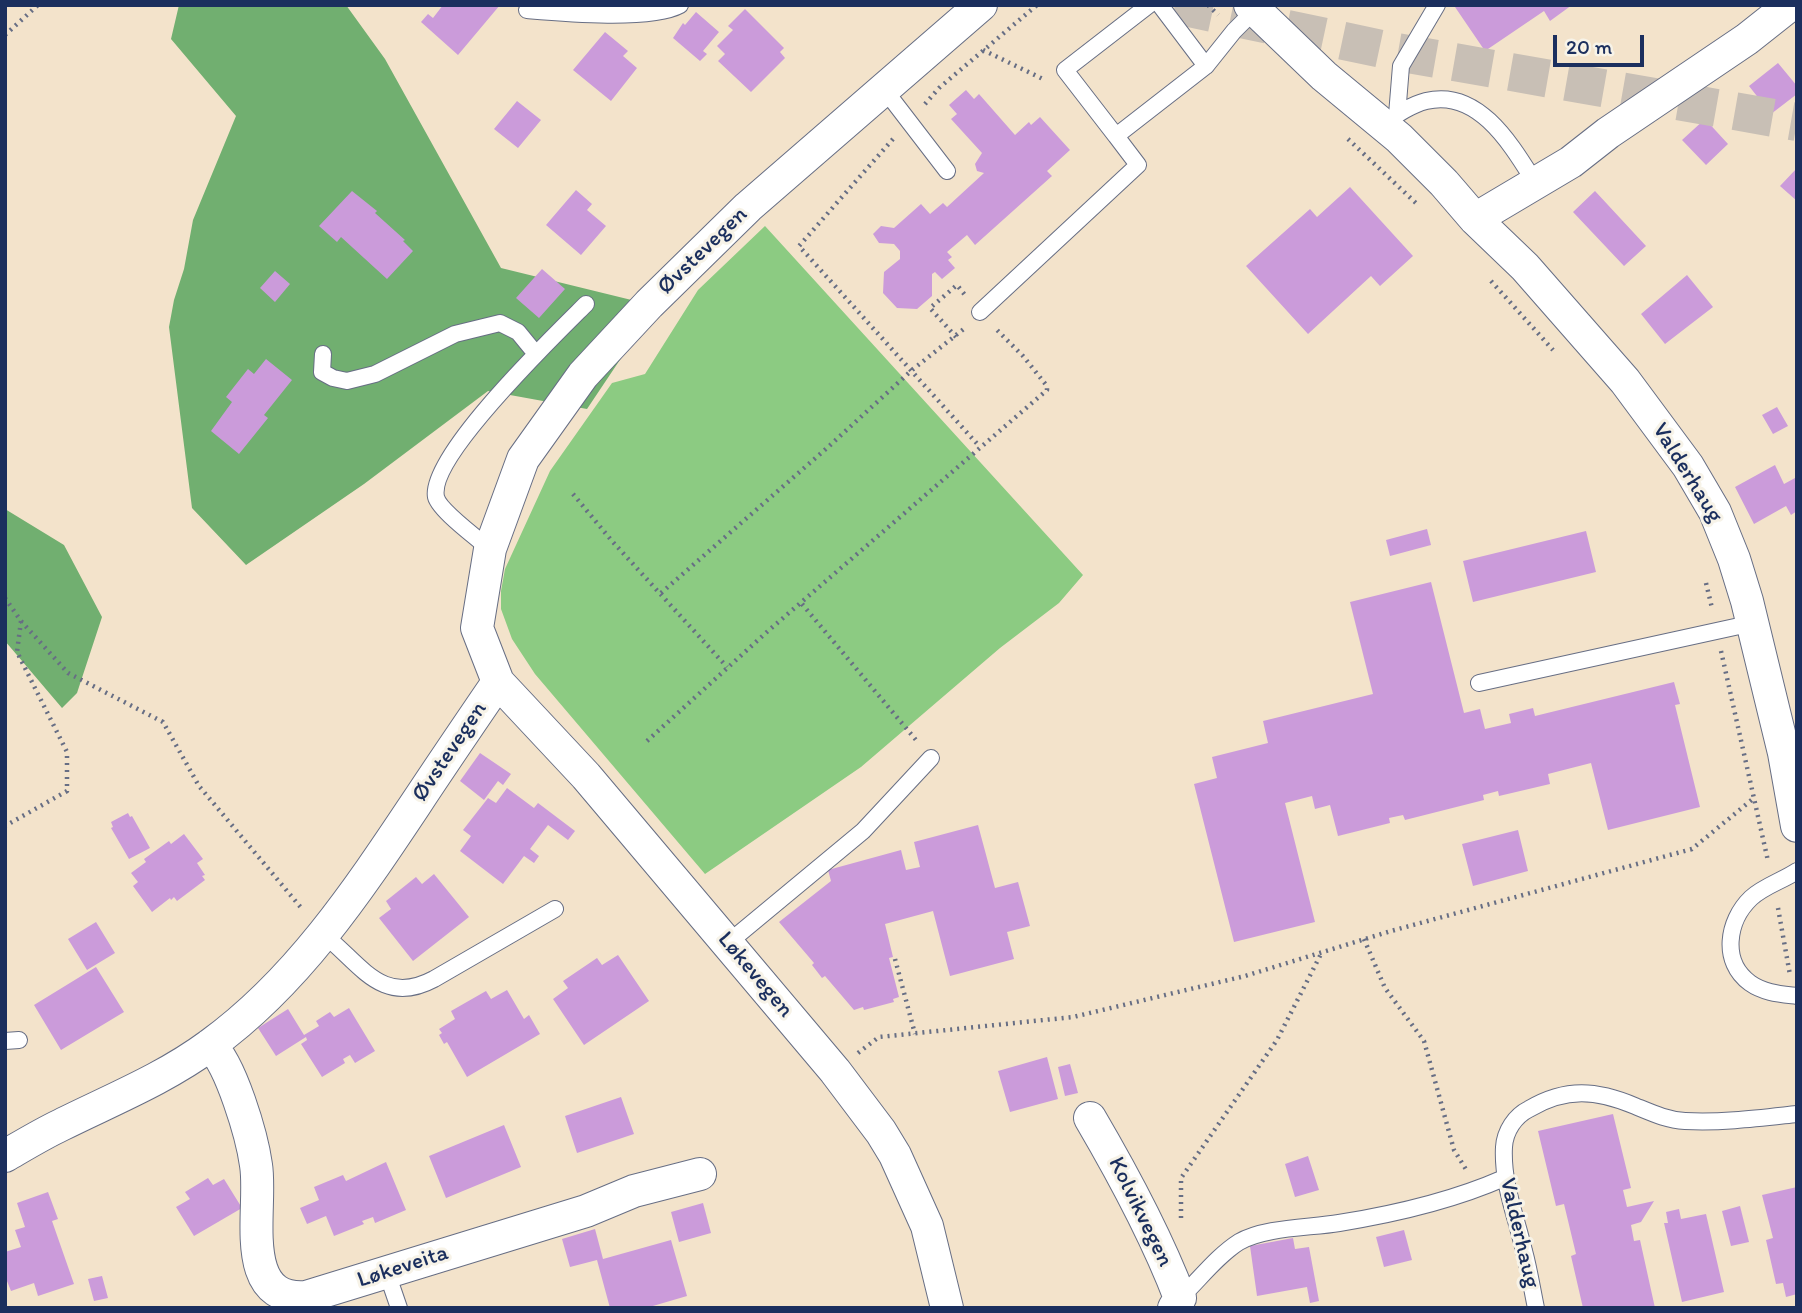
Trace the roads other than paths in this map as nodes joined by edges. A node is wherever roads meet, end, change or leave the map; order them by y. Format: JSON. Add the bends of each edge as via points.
{"nodes":[{"id":1,"x":680,"y":5,"type":"edge"},
{"id":2,"x":981,"y":5,"type":"edge"},
{"id":3,"x":1149,"y":5,"type":"edge"},
{"id":4,"x":1160,"y":5,"type":"edge"},
{"id":5,"x":1437,"y":5,"type":"edge"},
{"id":6,"x":1790,"y":5,"type":"edge"},
{"id":7,"x":1252,"y":8,"type":"edge"},
{"id":8,"x":527,"y":10,"type":"dead end"},
{"id":9,"x":1206,"y":66,"type":"junction"},
{"id":10,"x":884,"y":89,"type":"junction"},
{"id":11,"x":1389,"y":120,"type":"junction"},
{"id":12,"x":1115,"y":136,"type":"junction"},
{"id":13,"x":947,"y":171,"type":"dead end"},
{"id":14,"x":1536,"y":184,"type":"junction"},
{"id":15,"x":1475,"y":219,"type":"junction"},
{"id":16,"x":586,"y":304,"type":"dead end"},
{"id":17,"x":980,"y":312,"type":"road end"},
{"id":18,"x":323,"y":354,"type":"dead end"},
{"id":19,"x":536,"y":354,"type":"junction"},
{"id":20,"x":490,"y":549,"type":"junction"},
{"id":21,"x":1753,"y":623,"type":"junction"},
{"id":22,"x":498,"y":682,"type":"junction"},
{"id":23,"x":1479,"y":683,"type":"dead end"},
{"id":24,"x":1790,"y":751,"type":"edge"},
{"id":25,"x":931,"y":758,"type":"road end"},
{"id":26,"x":1797,"y":827,"type":"edge"},
{"id":27,"x":1797,"y":871,"type":"edge"},
{"id":28,"x":555,"y":909,"type":"dead end"},
{"id":29,"x":323,"y":934,"type":"junction"},
{"id":30,"x":728,"y":943,"type":"junction"},
{"id":31,"x":1796,"y":996,"type":"edge"},
{"id":32,"x":210,"y":1045,"type":"junction"},
{"id":33,"x":1797,"y":1114,"type":"edge"},
{"id":34,"x":1090,"y":1118,"type":"dead end"},
{"id":35,"x":5,"y":1156,"type":"edge"},
{"id":36,"x":700,"y":1174,"type":"dead end"},
{"id":37,"x":1504,"y":1178,"type":"junction"},
{"id":38,"x":387,"y":1273,"type":"junction"},
{"id":39,"x":1177,"y":1303,"type":"edge"},
{"id":40,"x":399,"y":1308,"type":"edge"},
{"id":41,"x":947,"y":1308,"type":"edge"},
{"id":42,"x":1536,"y":1308,"type":"edge"}],
"edges":[{"from":1,"to":8,"type":"lane","via":[[650,13]]},
{"from":2,"to":10,"type":"street","name":"Øvstevegen"},
{"from":3,"to":12,"type":"lane","via":[[1065,70]]},
{"from":4,"to":9,"type":"lane"},
{"from":5,"to":11,"type":"lane","via":[[1401,66]]},
{"from":6,"to":14,"type":"street"},
{"from":7,"to":9,"type":"lane"},
{"from":7,"to":11,"type":"street","name":"Valderhaug","via":[[1324,76]]},
{"from":9,"to":12,"type":"lane"},
{"from":10,"to":13,"type":"lane"},
{"from":10,"to":20,"type":"street","name":"Øvstevegen","via":[[748,208],[583,375],[523,459]]},
{"from":11,"to":14,"type":"lane","via":[[1424,102],[1446,99],[1463,103],[1498,130]]},
{"from":11,"to":15,"type":"street","name":"Valderhaug"},
{"from":12,"to":17,"type":"lane","via":[[1138,165]]},
{"from":14,"to":15,"type":"street"},
{"from":15,"to":21,"type":"street","name":"Valderhaug","via":[[1525,267],[1625,381],[1688,466],[1715,512]]},
{"from":16,"to":19,"type":"lane"},
{"from":18,"to":19,"type":"lane","via":[[322,372],[347,381],[375,374],[462,332],[500,323],[518,332]]},
{"from":19,"to":20,"type":"lane","via":[[462,440],[438,481],[437,502]]},
{"from":20,"to":22,"type":"street","name":"Øvstevegen","via":[[477,628]]},
{"from":21,"to":23,"type":"lane"},
{"from":21,"to":24,"type":"street","name":"Valderhaug"},
{"from":22,"to":29,"type":"street","name":"Øvstevegen","via":[[374,867]]},
{"from":22,"to":30,"type":"street","name":"Løkevegen","via":[[586,776]]},
{"from":24,"to":26,"type":"street","name":"Valderhaug"},
{"from":25,"to":30,"type":"lane","via":[[863,831]]},
{"from":27,"to":31,"type":"lane","via":[[1749,900],[1731,933],[1730,953],[1737,970],[1751,983],[1769,992]]},
{"from":28,"to":29,"type":"lane","via":[[422,986],[405,990],[378,982]]},
{"from":29,"to":32,"type":"street","name":"Øvstevegen","via":[[290,973]]},
{"from":30,"to":41,"type":"street","name":"Løkevegen","via":[[881,1132],[917,1199]]},
{"from":32,"to":35,"type":"street","name":"Øvstevegen","via":[[147,1084]]},
{"from":32,"to":38,"type":"street","name":"Løkeveita","via":[[234,1090],[256,1164],[257,1252],[266,1280],[274,1290],[293,1298]]},
{"from":33,"to":37,"type":"lane","name":"Valderhaug","via":[[1684,1121],[1664,1118],[1616,1098],[1572,1093],[1542,1101],[1510,1126],[1504,1144]]},
{"from":34,"to":39,"type":"street","name":"Kolvikvegen","via":[[1164,1258]]},
{"from":36,"to":38,"type":"street","name":"Løkeveita"},
{"from":37,"to":39,"type":"lane","via":[[1412,1209],[1256,1234],[1231,1248]]},
{"from":37,"to":42,"type":"lane","name":"Valderhaug"},
{"from":38,"to":40,"type":"lane"}]}
